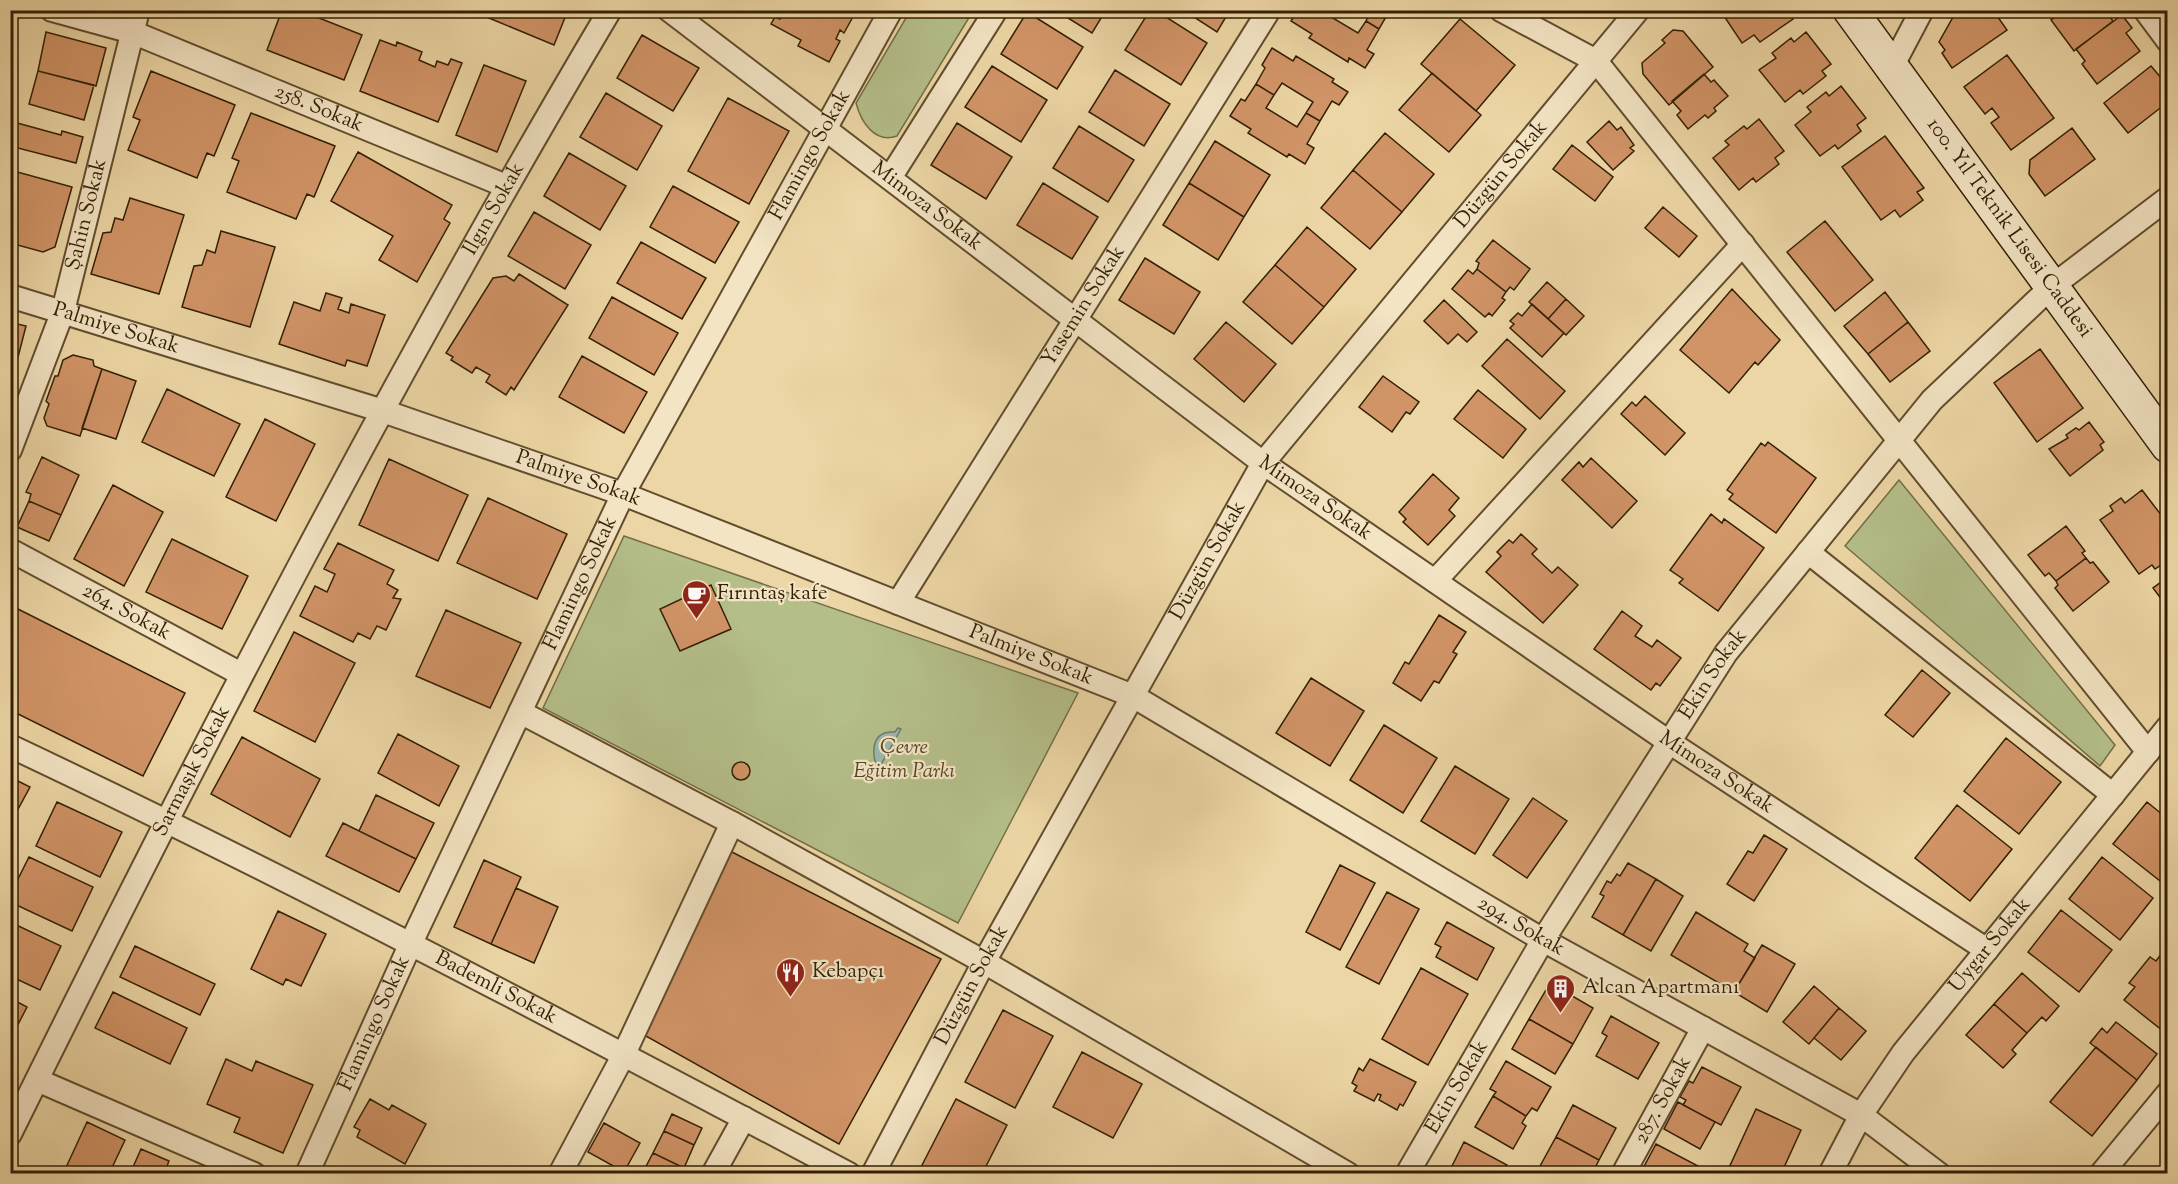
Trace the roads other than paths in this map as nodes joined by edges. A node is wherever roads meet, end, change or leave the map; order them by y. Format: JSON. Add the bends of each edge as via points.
{"nodes":[{"id":1,"x":52,"y":10,"type":"edge"},
{"id":2,"x":610,"y":10,"type":"edge"},
{"id":3,"x":669,"y":10,"type":"edge"},
{"id":4,"x":891,"y":10,"type":"edge"},
{"id":5,"x":996,"y":10,"type":"edge"},
{"id":6,"x":1269,"y":10,"type":"edge"},
{"id":7,"x":1501,"y":10,"type":"edge"},
{"id":8,"x":1638,"y":10,"type":"edge"},
{"id":9,"x":1850,"y":10,"type":"edge"},
{"id":10,"x":1922,"y":10,"type":"edge"},
{"id":11,"x":2145,"y":10,"type":"edge"},
{"id":12,"x":135,"y":21,"type":"edge"},
{"id":13,"x":2168,"y":41,"type":"edge"},
{"id":14,"x":1596,"y":61,"type":"junction"},
{"id":15,"x":1892,"y":67,"type":"junction"},
{"id":16,"x":826,"y":129,"type":"junction"},
{"id":17,"x":890,"y":178,"type":"junction"},
{"id":18,"x":506,"y":186,"type":"junction"},
{"id":19,"x":2168,"y":198,"type":"edge"},
{"id":20,"x":1743,"y":244,"type":"junction"},
{"id":21,"x":2051,"y":287,"type":"junction"},
{"id":22,"x":10,"y":296,"type":"edge"},
{"id":23,"x":63,"y":311,"type":"junction"},
{"id":24,"x":1076,"y":320,"type":"junction"},
{"id":25,"x":383,"y":411,"type":"junction"},
{"id":26,"x":1900,"y":440,"type":"junction"},
{"id":27,"x":2168,"y":446,"type":"edge"},
{"id":28,"x":10,"y":450,"type":"edge"},
{"id":29,"x":1263,"y":463,"type":"junction"},
{"id":30,"x":623,"y":494,"type":"junction"},
{"id":31,"x":10,"y":550,"type":"edge"},
{"id":32,"x":1808,"y":552,"type":"junction"},
{"id":33,"x":1435,"y":581,"type":"junction"},
{"id":34,"x":897,"y":603,"type":"junction"},
{"id":35,"x":242,"y":674,"type":"junction"},
{"id":36,"x":1133,"y":696,"type":"junction"},
{"id":37,"x":520,"y":712,"type":"junction"},
{"id":38,"x":2168,"y":727,"type":"edge"},
{"id":39,"x":1669,"y":742,"type":"junction"},
{"id":40,"x":10,"y":746,"type":"edge"},
{"id":41,"x":2148,"y":752,"type":"junction"},
{"id":42,"x":2113,"y":795,"type":"junction"},
{"id":43,"x":166,"y":820,"type":"junction"},
{"id":44,"x":732,"y":823,"type":"junction"},
{"id":45,"x":1543,"y":940,"type":"junction"},
{"id":46,"x":411,"y":943,"type":"junction"},
{"id":47,"x":1987,"y":950,"type":"junction"},
{"id":48,"x":984,"y":962,"type":"junction"},
{"id":49,"x":1703,"y":1028,"type":"junction"},
{"id":50,"x":623,"y":1056,"type":"junction"},
{"id":51,"x":37,"y":1080,"type":"junction"},
{"id":52,"x":2168,"y":1093,"type":"edge"},
{"id":53,"x":1861,"y":1115,"type":"junction"},
{"id":54,"x":744,"y":1118,"type":"junction"},
{"id":55,"x":10,"y":1134,"type":"edge"},
{"id":56,"x":254,"y":1173,"type":"edge"},
{"id":57,"x":307,"y":1173,"type":"edge"},
{"id":58,"x":560,"y":1173,"type":"edge"},
{"id":59,"x":713,"y":1173,"type":"edge"},
{"id":60,"x":849,"y":1173,"type":"edge"},
{"id":61,"x":873,"y":1173,"type":"edge"},
{"id":62,"x":1348,"y":1173,"type":"edge"},
{"id":63,"x":1407,"y":1173,"type":"edge"},
{"id":64,"x":1623,"y":1173,"type":"edge"},
{"id":65,"x":1830,"y":1173,"type":"edge"},
{"id":66,"x":1939,"y":1173,"type":"edge"},
{"id":67,"x":2101,"y":1173,"type":"edge"}],
"edges":[{"from":1,"to":12,"type":"street","name":"258. Sokak"},
{"from":2,"to":18,"type":"street","name":"Ilgın Sokak"},
{"from":3,"to":16,"type":"street","name":"Mimoza Sokak"},
{"from":4,"to":16,"type":"street","name":"Flamingo Sokak"},
{"from":5,"to":17,"type":"street"},
{"from":6,"to":24,"type":"street","name":"Yasemin Sokak"},
{"from":7,"to":14,"type":"street"},
{"from":8,"to":14,"type":"street","name":"Düzgün Sokak"},
{"from":9,"to":15,"type":"main road","name":"100. Yıl Teknik Lisesi Caddesi"},
{"from":10,"to":15,"type":"street"},
{"from":11,"to":13,"type":"street"},
{"from":12,"to":18,"type":"street","name":"258. Sokak"},
{"from":12,"to":23,"type":"street","name":"Şahin Sokak"},
{"from":14,"to":20,"type":"street"},
{"from":14,"to":29,"type":"street","name":"Düzgün Sokak"},
{"from":15,"to":21,"type":"main road","name":"100. Yıl Teknik Lisesi Caddesi"},
{"from":16,"to":17,"type":"street","name":"Mimoza Sokak"},
{"from":16,"to":30,"type":"street","name":"Flamingo Sokak"},
{"from":17,"to":24,"type":"street","name":"Mimoza Sokak"},
{"from":18,"to":25,"type":"street","name":"Ilgın Sokak"},
{"from":19,"to":21,"type":"street","name":"Ekin Sokak"},
{"from":20,"to":26,"type":"street"},
{"from":20,"to":33,"type":"street"},
{"from":21,"to":26,"type":"street","name":"Ekin Sokak","via":[[1932,400]]},
{"from":21,"to":27,"type":"main road","name":"100. Yıl Teknik Lisesi Caddesi"},
{"from":22,"to":23,"type":"street","name":"Palmiye Sokak"},
{"from":23,"to":25,"type":"street","name":"Palmiye Sokak"},
{"from":23,"to":28,"type":"street","name":"Şahin Sokak"},
{"from":24,"to":29,"type":"street","name":"Mimoza Sokak"},
{"from":24,"to":34,"type":"street","name":"Yasemin Sokak"},
{"from":25,"to":30,"type":"street","name":"Palmiye Sokak"},
{"from":25,"to":35,"type":"street","name":"Sarmaşık Sokak"},
{"from":26,"to":32,"type":"street","name":"Ekin Sokak"},
{"from":26,"to":41,"type":"street"},
{"from":29,"to":33,"type":"street","name":"Mimoza Sokak"},
{"from":29,"to":36,"type":"street","name":"Düzgün Sokak"},
{"from":30,"to":34,"type":"street","name":"Palmiye Sokak"},
{"from":30,"to":37,"type":"street","name":"Flamingo Sokak"},
{"from":31,"to":35,"type":"street","name":"264. Sokak"},
{"from":32,"to":39,"type":"street","name":"Ekin Sokak","via":[[1726,653]]},
{"from":32,"to":42,"type":"street"},
{"from":33,"to":39,"type":"street","name":"Mimoza Sokak"},
{"from":34,"to":36,"type":"street","name":"Palmiye Sokak"},
{"from":35,"to":43,"type":"street","name":"Sarmaşık Sokak"},
{"from":36,"to":45,"type":"street","name":"294. Sokak"},
{"from":36,"to":48,"type":"street","name":"Düzgün Sokak"},
{"from":37,"to":44,"type":"street"},
{"from":37,"to":46,"type":"street","name":"Flamingo Sokak"},
{"from":38,"to":41,"type":"street","name":"Uygar Sokak"},
{"from":39,"to":45,"type":"street","name":"Ekin Sokak"},
{"from":39,"to":47,"type":"street","name":"Mimoza Sokak"},
{"from":40,"to":43,"type":"street","name":"Bademli Sokak"},
{"from":41,"to":42,"type":"street","name":"Uygar Sokak"},
{"from":42,"to":47,"type":"street","name":"Uygar Sokak"},
{"from":43,"to":46,"type":"street","name":"Bademli Sokak"},
{"from":43,"to":51,"type":"street","name":"Sarmaşık Sokak"},
{"from":44,"to":48,"type":"street"},
{"from":44,"to":50,"type":"street"},
{"from":45,"to":49,"type":"street","name":"294. Sokak"},
{"from":45,"to":63,"type":"street","name":"Ekin Sokak"},
{"from":46,"to":50,"type":"street","name":"Bademli Sokak"},
{"from":46,"to":57,"type":"street","name":"Flamingo Sokak"},
{"from":47,"to":53,"type":"street","name":"Uygar Sokak","via":[[1903,1053]]},
{"from":48,"to":61,"type":"street","name":"Düzgün Sokak"},
{"from":48,"to":62,"type":"street"},
{"from":49,"to":53,"type":"street","name":"294. Sokak"},
{"from":49,"to":64,"type":"street","name":"287. Sokak"},
{"from":50,"to":54,"type":"street","name":"Bademli Sokak"},
{"from":50,"to":58,"type":"street"},
{"from":51,"to":55,"type":"street","name":"Sarmaşık Sokak"},
{"from":51,"to":56,"type":"street"},
{"from":52,"to":67,"type":"street"},
{"from":53,"to":65,"type":"street","name":"Uygar Sokak"},
{"from":53,"to":66,"type":"street","name":"294. Sokak"},
{"from":54,"to":59,"type":"street"},
{"from":54,"to":60,"type":"street","name":"Bademli Sokak"}]}
